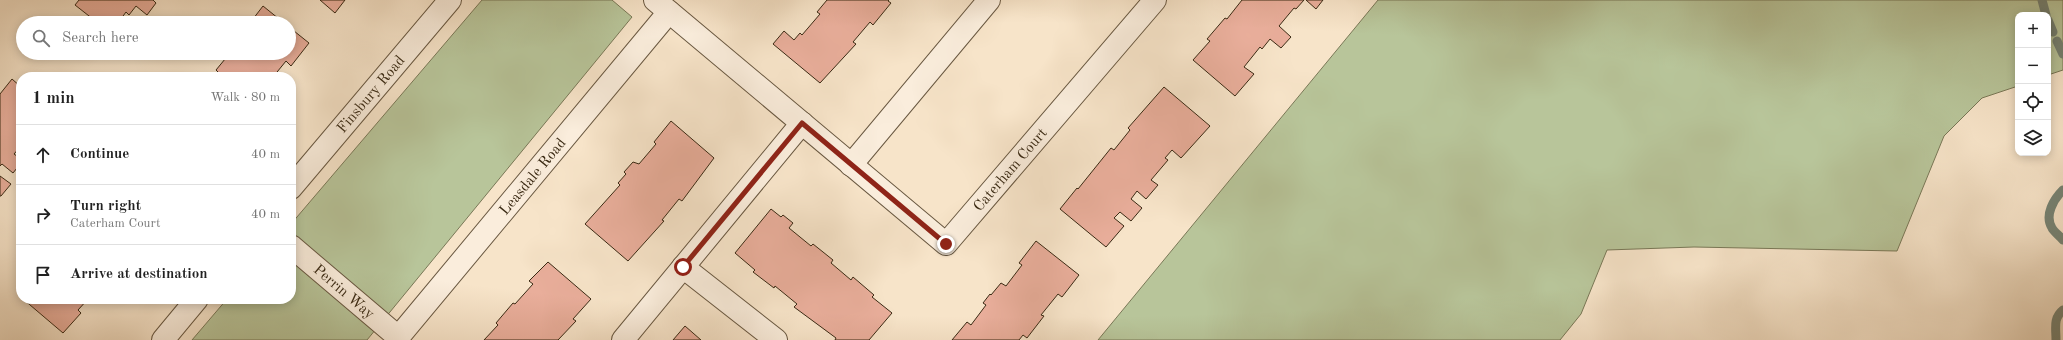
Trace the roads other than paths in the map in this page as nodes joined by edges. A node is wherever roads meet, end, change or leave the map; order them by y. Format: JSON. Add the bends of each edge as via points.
{"nodes":[{"id":1,"x":450,"y":0,"type":"edge"},
{"id":2,"x":989,"y":0,"type":"edge"},
{"id":3,"x":1155,"y":0,"type":"edge"},
{"id":4,"x":662,"y":6,"type":"edge"},
{"id":5,"x":802,"y":123,"type":"junction"},
{"id":6,"x":851,"y":165,"type":"junction"},
{"id":7,"x":296,"y":182,"type":"edge"},
{"id":8,"x":296,"y":250,"type":"edge"},
{"id":9,"x":683,"y":267,"type":"junction"},
{"id":10,"x":193,"y":304,"type":"edge"},
{"id":11,"x":397,"y":339,"type":"edge"},
{"id":12,"x":163,"y":340,"type":"edge"},
{"id":13,"x":624,"y":340,"type":"edge"},
{"id":14,"x":776,"y":340,"type":"edge"}],
"edges":[{"from":1,"to":7,"type":"street","name":"Finsbury Road"},
{"from":2,"to":6,"type":"street"},
{"from":3,"to":6,"type":"street","name":"Caterham Court","via":[[946,244]]},
{"from":4,"to":5,"type":"street","name":"Caterham Court"},
{"from":4,"to":11,"type":"street","name":"Leasdale Road"},
{"from":5,"to":6,"type":"street","name":"Caterham Court"},
{"from":5,"to":9,"type":"street"},
{"from":8,"to":11,"type":"street","name":"Perrin Way"},
{"from":9,"to":13,"type":"street"},
{"from":9,"to":14,"type":"street"},
{"from":10,"to":12,"type":"street"}]}
